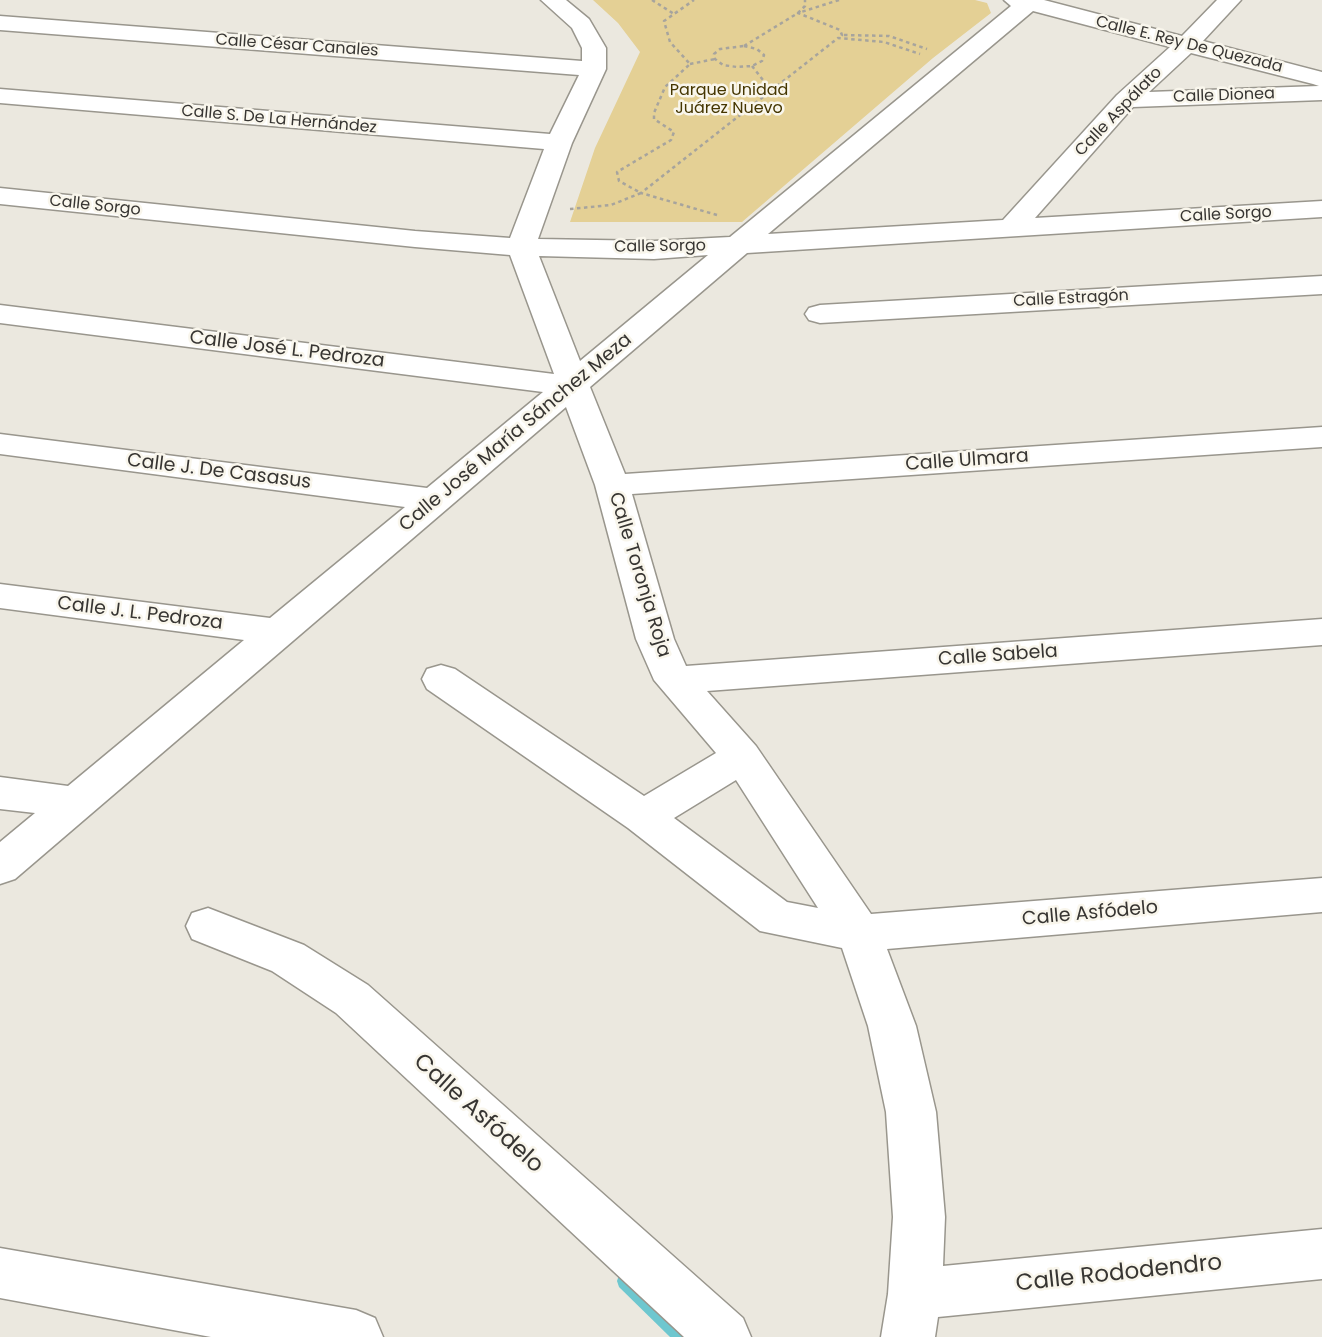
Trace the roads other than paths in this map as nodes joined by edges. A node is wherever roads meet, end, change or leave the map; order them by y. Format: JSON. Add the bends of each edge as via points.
{"nodes":[{"id":1,"x":552,"y":0,"type":"edge"},
{"id":2,"x":1230,"y":0,"type":"edge"},
{"id":3,"x":1026,"y":1,"type":"edge"},
{"id":4,"x":0,"y":23,"type":"edge"},
{"id":5,"x":1187,"y":44,"type":"junction"},
{"id":6,"x":594,"y":69,"type":"junction"},
{"id":7,"x":1322,"y":79,"type":"edge"},
{"id":8,"x":1322,"y":93,"type":"edge"},
{"id":9,"x":0,"y":96,"type":"edge"},
{"id":10,"x":1126,"y":100,"type":"junction"},
{"id":11,"x":559,"y":143,"type":"junction"},
{"id":12,"x":0,"y":196,"type":"edge"},
{"id":13,"x":1322,"y":209,"type":"edge"},
{"id":14,"x":1012,"y":227,"type":"junction"},
{"id":15,"x":734,"y":231,"type":"junction"},
{"id":16,"x":521,"y":247,"type":"junction"},
{"id":17,"x":1322,"y":285,"type":"edge"},
{"id":18,"x":0,"y":314,"type":"edge"},
{"id":19,"x":820,"y":314,"type":"dead end"},
{"id":20,"x":574,"y":386,"type":"junction"},
{"id":21,"x":1322,"y":437,"type":"edge"},
{"id":22,"x":0,"y":444,"type":"edge"},
{"id":23,"x":612,"y":485,"type":"junction"},
{"id":24,"x":437,"y":500,"type":"junction"},
{"id":25,"x":0,"y":596,"type":"edge"},
{"id":26,"x":280,"y":632,"type":"junction"},
{"id":27,"x":1322,"y":632,"type":"edge"},
{"id":28,"x":441,"y":679,"type":"dead end"},
{"id":29,"x":673,"y":680,"type":"junction"},
{"id":30,"x":741,"y":757,"type":"junction"},
{"id":31,"x":0,"y":793,"type":"edge"},
{"id":32,"x":76,"y":803,"type":"junction"},
{"id":33,"x":643,"y":817,"type":"junction"},
{"id":34,"x":0,"y":867,"type":"edge"},
{"id":35,"x":1322,"y":895,"type":"edge"},
{"id":36,"x":208,"y":926,"type":"dead end"},
{"id":37,"x":859,"y":933,"type":"junction"},
{"id":38,"x":1322,"y":1254,"type":"edge"},
{"id":39,"x":0,"y":1273,"type":"edge"},
{"id":40,"x":912,"y":1315,"type":"edge"},
{"id":41,"x":356,"y":1337,"type":"edge"},
{"id":42,"x":724,"y":1337,"type":"edge"}],
"edges":[{"from":1,"to":6,"type":"street","via":[[588,35],[594,48]]},
{"from":2,"to":5,"type":"street","name":"Calle Aspálato"},
{"from":3,"to":5,"type":"street","name":"Calle E. Rey De Quezada"},
{"from":3,"to":15,"type":"street","name":"Calle José María Sánchez Meza","via":[[953,64]]},
{"from":4,"to":6,"type":"street","name":"Calle César Canales"},
{"from":5,"to":7,"type":"street","name":"Calle E. Rey De Quezada"},
{"from":5,"to":10,"type":"street","name":"Calle Aspálato"},
{"from":6,"to":11,"type":"street"},
{"from":8,"to":10,"type":"street","name":"Calle Dionea"},
{"from":9,"to":11,"type":"street","name":"Calle S. De La Hernández"},
{"from":10,"to":14,"type":"street","name":"Calle Aspálato"},
{"from":11,"to":16,"type":"street"},
{"from":12,"to":16,"type":"street","name":"Calle Sorgo"},
{"from":13,"to":14,"type":"street","name":"Calle Sorgo"},
{"from":14,"to":15,"type":"street","name":"Calle Sorgo"},
{"from":15,"to":16,"type":"street","name":"Calle Sorgo","via":[[654,250]]},
{"from":15,"to":20,"type":"street","name":"Calle José María Sánchez Meza"},
{"from":16,"to":20,"type":"street","name":"Calle Toronja Roja"},
{"from":17,"to":19,"type":"street","name":"Calle Estragón"},
{"from":18,"to":20,"type":"street","name":"Calle José L. Pedroza"},
{"from":20,"to":23,"type":"street","name":"Calle Toronja Roja"},
{"from":20,"to":24,"type":"street","name":"Calle José María Sánchez Meza"},
{"from":21,"to":23,"type":"street","name":"Calle Ulmara"},
{"from":22,"to":24,"type":"street","name":"Calle J. De Casasus"},
{"from":23,"to":29,"type":"street","name":"Calle Toronja Roja","via":[[655,639]]},
{"from":24,"to":26,"type":"street","name":"Calle José María Sánchez Meza"},
{"from":25,"to":26,"type":"street","name":"Calle J. L. Pedroza"},
{"from":26,"to":32,"type":"street","name":"Calle José María Sánchez Meza"},
{"from":27,"to":29,"type":"street","name":"Calle Sabela"},
{"from":28,"to":33,"type":"street"},
{"from":29,"to":30,"type":"street","name":"Calle Toronja Roja"},
{"from":30,"to":33,"type":"street"},
{"from":30,"to":37,"type":"street","name":"Calle Toronja Roja"},
{"from":31,"to":32,"type":"street"},
{"from":32,"to":34,"type":"street","name":"Calle José María Sánchez Meza"},
{"from":33,"to":37,"type":"street","via":[[776,918]]},
{"from":35,"to":37,"type":"street","name":"Calle Asfódelo"},
{"from":36,"to":42,"type":"street","name":"Calle Asfódelo","via":[[288,958],[352,999]]},
{"from":37,"to":40,"type":"street","name":"Calle Toronja Roja","via":[[892,1026],[911,1112],[919,1217]]},
{"from":38,"to":40,"type":"street","name":"Calle Rododendro"},
{"from":39,"to":41,"type":"street"}]}
